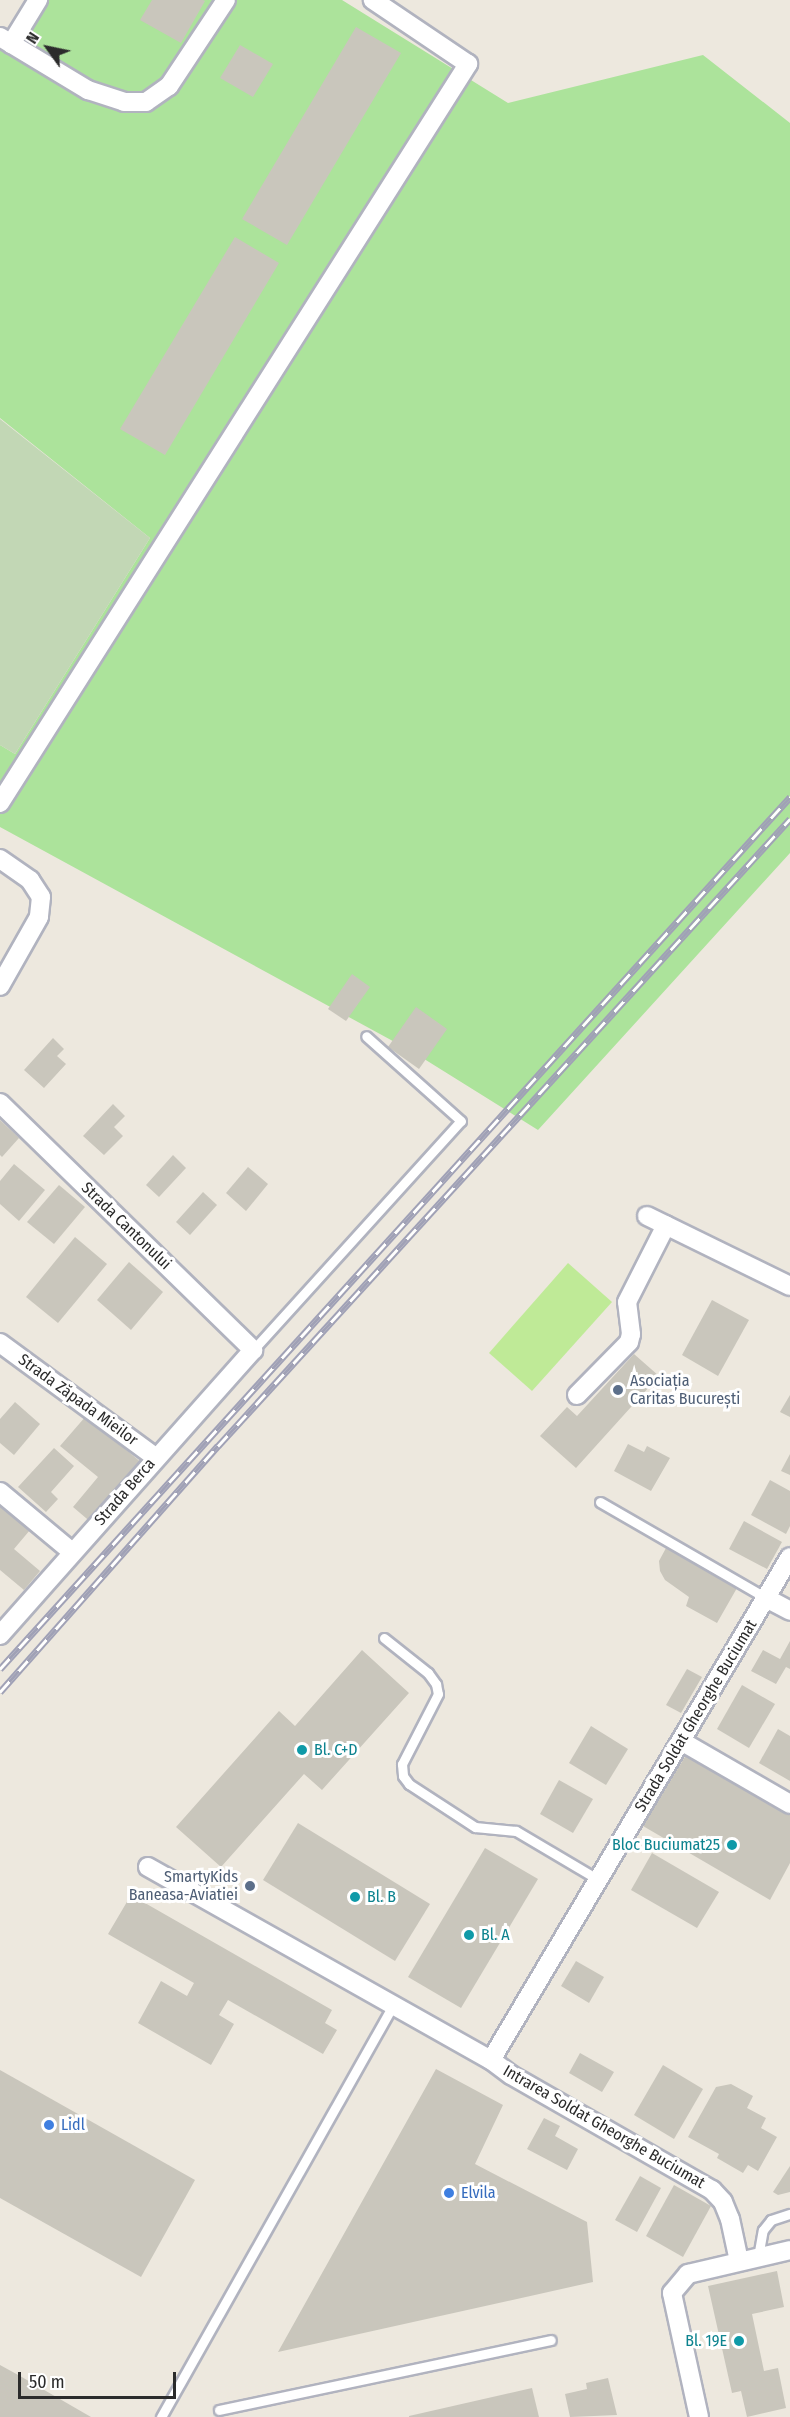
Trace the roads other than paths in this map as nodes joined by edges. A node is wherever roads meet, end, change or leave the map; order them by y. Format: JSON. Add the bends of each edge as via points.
{"nodes":[{"id":1,"x":38,"y":0,"type":"edge"},
{"id":2,"x":226,"y":0,"type":"edge"},
{"id":3,"x":373,"y":0,"type":"edge"},
{"id":4,"x":6,"y":41,"type":"edge"},
{"id":5,"x":0,"y":803,"type":"edge"},
{"id":6,"x":0,"y":859,"type":"edge"},
{"id":7,"x":0,"y":986,"type":"edge"},
{"id":8,"x":366,"y":1036,"type":"dead end"},
{"id":9,"x":0,"y":1103,"type":"edge"},
{"id":10,"x":646,"y":1216,"type":"dead end"},
{"id":11,"x":666,"y":1225,"type":"junction"},
{"id":12,"x":789,"y":1283,"type":"edge"},
{"id":13,"x":0,"y":1343,"type":"edge"},
{"id":14,"x":253,"y":1350,"type":"junction"},
{"id":15,"x":577,"y":1395,"type":"dead end"},
{"id":16,"x":155,"y":1457,"type":"junction"},
{"id":17,"x":0,"y":1492,"type":"edge"},
{"id":18,"x":600,"y":1502,"type":"dead end"},
{"id":19,"x":72,"y":1552,"type":"junction"},
{"id":20,"x":790,"y":1557,"type":"edge"},
{"id":21,"x":766,"y":1598,"type":"junction"},
{"id":22,"x":790,"y":1611,"type":"edge"},
{"id":23,"x":7,"y":1614,"type":"edge"},
{"id":24,"x":0,"y":1635,"type":"edge"},
{"id":25,"x":384,"y":1638,"type":"dead end"},
{"id":26,"x":681,"y":1741,"type":"junction"},
{"id":27,"x":790,"y":1804,"type":"edge"},
{"id":28,"x":148,"y":1868,"type":"dead end"},
{"id":29,"x":599,"y":1880,"type":"junction"},
{"id":30,"x":393,"y":2005,"type":"junction"},
{"id":31,"x":491,"y":2060,"type":"junction"},
{"id":32,"x":790,"y":2214,"type":"edge"},
{"id":33,"x":790,"y":2250,"type":"edge"},
{"id":34,"x":758,"y":2257,"type":"junction"},
{"id":35,"x":739,"y":2261,"type":"junction"},
{"id":36,"x":551,"y":2340,"type":"dead end"},
{"id":37,"x":219,"y":2410,"type":"dead end"},
{"id":38,"x":161,"y":2417,"type":"edge"},
{"id":39,"x":699,"y":2417,"type":"edge"}],
"edges":[{"from":1,"to":4,"type":"street"},
{"from":2,"to":4,"type":"street","via":[[169,86],[146,102],[123,102],[88,90]]},
{"from":3,"to":5,"type":"street","via":[[468,64]]},
{"from":6,"to":7,"type":"street","via":[[30,880],[41,897],[39,917]]},
{"from":8,"to":14,"type":"lane","via":[[461,1121]]},
{"from":9,"to":14,"type":"street","name":"Strada Cantonului"},
{"from":10,"to":11,"type":"street"},
{"from":11,"to":12,"type":"street"},
{"from":11,"to":15,"type":"street","via":[[627,1302],[629,1342]]},
{"from":13,"to":16,"type":"street","name":"Strada Zăpada Mieilor"},
{"from":14,"to":16,"type":"street","name":"Strada Berca"},
{"from":16,"to":19,"type":"street","name":"Strada Berca"},
{"from":17,"to":19,"type":"street"},
{"from":18,"to":21,"type":"lane"},
{"from":19,"to":23,"type":"street","name":"Strada Berca"},
{"from":20,"to":21,"type":"street","name":"Strada Soldat Gheorghe Buciumat"},
{"from":21,"to":22,"type":"street"},
{"from":21,"to":26,"type":"street","name":"Strada Soldat Gheorghe Buciumat"},
{"from":23,"to":24,"type":"street","name":"Strada Berca"},
{"from":25,"to":29,"type":"lane","via":[[428,1673],[438,1694],[402,1764],[403,1776],[409,1784],[475,1827],[516,1830]]},
{"from":26,"to":27,"type":"street"},
{"from":26,"to":29,"type":"street","name":"Strada Soldat Gheorghe Buciumat"},
{"from":28,"to":30,"type":"street","name":"Intrarea Soldat Gheorghe Buciumat"},
{"from":29,"to":31,"type":"street","name":"Strada Soldat Gheorghe Buciumat"},
{"from":30,"to":31,"type":"street","name":"Intrarea Soldat Gheorghe Buciumat"},
{"from":30,"to":38,"type":"lane"},
{"from":31,"to":35,"type":"street","name":"Intrarea Soldat Gheorghe Buciumat","via":[[712,2190],[723,2202],[730,2219]]},
{"from":32,"to":34,"type":"lane","via":[[771,2220],[763,2230]]},
{"from":33,"to":34,"type":"street"},
{"from":34,"to":35,"type":"street"},
{"from":35,"to":39,"type":"street","via":[[688,2274],[672,2293]]},
{"from":36,"to":37,"type":"lane"}]}
